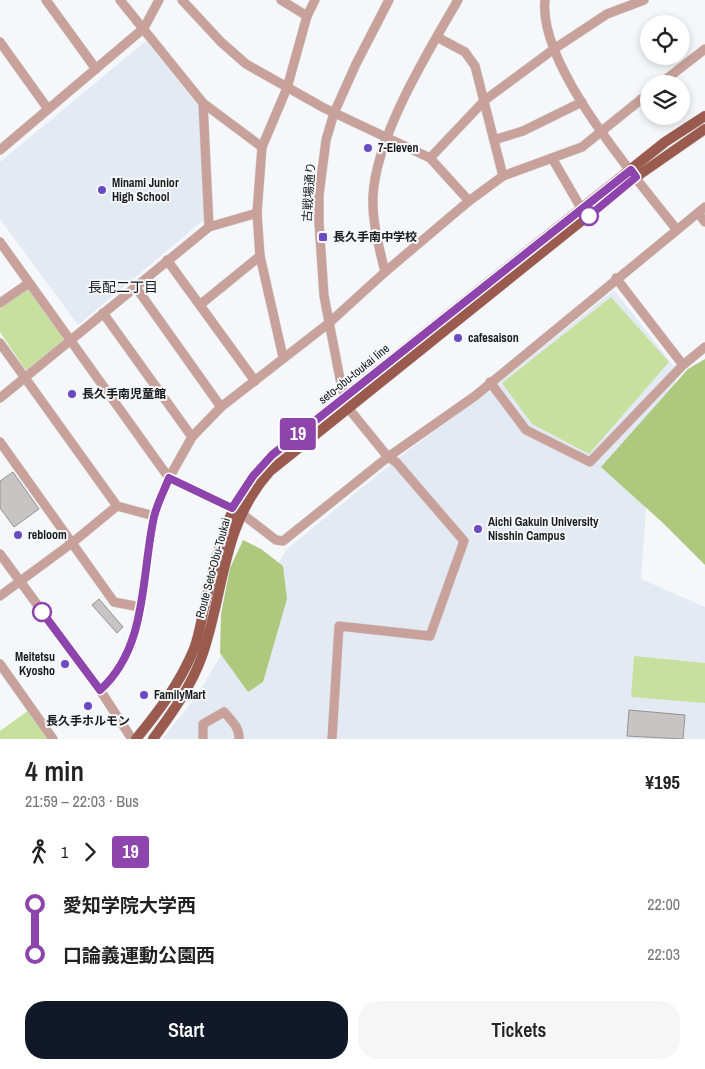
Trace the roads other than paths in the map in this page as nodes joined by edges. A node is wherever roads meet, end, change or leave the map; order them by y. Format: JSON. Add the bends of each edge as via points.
{"nodes":[{"id":1,"x":46,"y":0,"type":"edge"},
{"id":2,"x":120,"y":0,"type":"edge"},
{"id":3,"x":160,"y":0,"type":"edge"},
{"id":4,"x":182,"y":0,"type":"edge"},
{"id":5,"x":281,"y":0,"type":"edge"},
{"id":6,"x":315,"y":0,"type":"edge"},
{"id":7,"x":389,"y":0,"type":"edge"},
{"id":8,"x":458,"y":0,"type":"edge"},
{"id":9,"x":545,"y":0,"type":"edge"},
{"id":10,"x":644,"y":0,"type":"edge"},
{"id":11,"x":307,"y":16,"type":"junction"},
{"id":12,"x":144,"y":28,"type":"junction"},
{"id":13,"x":437,"y":37,"type":"junction"},
{"id":14,"x":0,"y":42,"type":"edge"},
{"id":15,"x":554,"y":49,"type":"junction"},
{"id":16,"x":705,"y":49,"type":"edge"},
{"id":17,"x":96,"y":69,"type":"junction"},
{"id":18,"x":672,"y":75,"type":"edge"},
{"id":19,"x":287,"y":88,"type":"junction"},
{"id":20,"x":485,"y":100,"type":"junction"},
{"id":21,"x":640,"y":100,"type":"edge"},
{"id":22,"x":582,"y":102,"type":"junction"},
{"id":23,"x":203,"y":103,"type":"junction"},
{"id":24,"x":48,"y":109,"type":"junction"},
{"id":25,"x":334,"y":113,"type":"junction"},
{"id":26,"x":705,"y":116,"type":"edge"},
{"id":27,"x":705,"y":128,"type":"edge"},
{"id":28,"x":600,"y":132,"type":"junction"},
{"id":29,"x":0,"y":137,"type":"edge"},
{"id":30,"x":386,"y":138,"type":"junction"},
{"id":31,"x":494,"y":140,"type":"junction"},
{"id":32,"x":3,"y":147,"type":"edge"},
{"id":33,"x":262,"y":147,"type":"junction"},
{"id":34,"x":430,"y":158,"type":"junction"},
{"id":35,"x":552,"y":158,"type":"junction"},
{"id":36,"x":634,"y":174,"type":"junction"},
{"id":37,"x":503,"y":176,"type":"junction"},
{"id":38,"x":469,"y":201,"type":"junction"},
{"id":39,"x":581,"y":208,"type":"junction"},
{"id":40,"x":701,"y":210,"type":"edge"},
{"id":41,"x":257,"y":213,"type":"junction"},
{"id":42,"x":705,"y":222,"type":"edge"},
{"id":43,"x":209,"y":226,"type":"junction"},
{"id":44,"x":676,"y":229,"type":"junction"},
{"id":45,"x":0,"y":242,"type":"edge"},
{"id":46,"x":260,"y":256,"type":"junction"},
{"id":47,"x":167,"y":260,"type":"junction"},
{"id":48,"x":385,"y":272,"type":"junction"},
{"id":49,"x":616,"y":278,"type":"junction"},
{"id":50,"x":29,"y":283,"type":"junction"},
{"id":51,"x":135,"y":286,"type":"junction"},
{"id":52,"x":0,"y":303,"type":"edge"},
{"id":53,"x":201,"y":304,"type":"junction"},
{"id":54,"x":102,"y":312,"type":"junction"},
{"id":55,"x":329,"y":323,"type":"junction"},
{"id":56,"x":70,"y":339,"type":"junction"},
{"id":57,"x":0,"y":343,"type":"edge"},
{"id":58,"x":705,"y":347,"type":"edge"},
{"id":59,"x":283,"y":357,"type":"junction"},
{"id":60,"x":683,"y":365,"type":"junction"},
{"id":61,"x":24,"y":377,"type":"junction"},
{"id":62,"x":255,"y":381,"type":"junction"},
{"id":63,"x":490,"y":382,"type":"junction"},
{"id":64,"x":346,"y":397,"type":"junction"},
{"id":65,"x":0,"y":398,"type":"edge"},
{"id":66,"x":221,"y":406,"type":"junction"},
{"id":67,"x":349,"y":409,"type":"junction"},
{"id":68,"x":192,"y":437,"type":"junction"},
{"id":69,"x":0,"y":442,"type":"edge"},
{"id":70,"x":388,"y":457,"type":"junction"},
{"id":71,"x":169,"y":478,"type":"junction"},
{"id":72,"x":117,"y":506,"type":"junction"},
{"id":73,"x":237,"y":510,"type":"junction"},
{"id":74,"x":154,"y":516,"type":"junction"},
{"id":75,"x":72,"y":543,"type":"junction"},
{"id":76,"x":0,"y":554,"type":"edge"},
{"id":77,"x":16,"y":577,"type":"junction"},
{"id":78,"x":0,"y":596,"type":"edge"},
{"id":79,"x":140,"y":607,"type":"junction"},
{"id":80,"x":0,"y":664,"type":"edge"},
{"id":81,"x":100,"y":690,"type":"junction"},
{"id":82,"x":53,"y":739,"type":"edge"},
{"id":83,"x":132,"y":739,"type":"edge"},
{"id":84,"x":136,"y":739,"type":"edge"},
{"id":85,"x":153,"y":739,"type":"edge"},
{"id":86,"x":203,"y":739,"type":"edge"},
{"id":87,"x":239,"y":739,"type":"edge"},
{"id":88,"x":332,"y":739,"type":"edge"}],
"edges":[{"from":1,"to":17,"type":"street"},
{"from":2,"to":12,"type":"street"},
{"from":3,"to":12,"type":"street"},
{"from":4,"to":19,"type":"street","via":[[246,64]]},
{"from":5,"to":11,"type":"street"},
{"from":6,"to":11,"type":"street"},
{"from":7,"to":25,"type":"street","name":"古戦場通り"},
{"from":8,"to":13,"type":"street"},
{"from":9,"to":15,"type":"street","via":[[546,29]]},
{"from":10,"to":15,"type":"street","via":[[607,14]]},
{"from":11,"to":19,"type":"street"},
{"from":12,"to":17,"type":"street"},
{"from":12,"to":23,"type":"street"},
{"from":13,"to":20,"type":"street","via":[[465,52],[475,66]]},
{"from":13,"to":30,"type":"street"},
{"from":14,"to":24,"type":"street"},
{"from":15,"to":20,"type":"street"},
{"from":15,"to":22,"type":"street"},
{"from":16,"to":18,"type":"street"},
{"from":17,"to":24,"type":"street"},
{"from":19,"to":25,"type":"street"},
{"from":19,"to":33,"type":"street"},
{"from":20,"to":31,"type":"street"},
{"from":20,"to":34,"type":"street"},
{"from":21,"to":28,"type":"street"},
{"from":22,"to":28,"type":"street"},
{"from":22,"to":31,"type":"street","via":[[522,131]]},
{"from":23,"to":33,"type":"street"},
{"from":23,"to":43,"type":"street"},
{"from":24,"to":32,"type":"street"},
{"from":25,"to":30,"type":"street"},
{"from":25,"to":55,"type":"street","name":"古戦場通り","via":[[326,140],[319,195],[320,243]]},
{"from":26,"to":36,"type":"main road","name":"seto-obu-toukai line","via":[[665,142]]},
{"from":27,"to":36,"type":"main road","name":"Route Seto-Obu-Toukai"},
{"from":28,"to":35,"type":"street","via":[[582,147]]},
{"from":28,"to":36,"type":"street"},
{"from":29,"to":32,"type":"street"},
{"from":30,"to":34,"type":"street"},
{"from":30,"to":48,"type":"street","via":[[373,196],[376,232]]},
{"from":31,"to":37,"type":"street"},
{"from":33,"to":41,"type":"street"},
{"from":34,"to":38,"type":"street"},
{"from":35,"to":37,"type":"street"},
{"from":35,"to":39,"type":"street"},
{"from":36,"to":39,"type":"main road","name":"seto-obu-toukai line"},
{"from":36,"to":44,"type":"street"},
{"from":36,"to":67,"type":"main road","name":"Route Seto-Obu-Toukai"},
{"from":37,"to":38,"type":"street"},
{"from":38,"to":48,"type":"street"},
{"from":39,"to":64,"type":"main road","name":"seto-obu-toukai line"},
{"from":40,"to":42,"type":"street"},
{"from":40,"to":44,"type":"street"},
{"from":41,"to":43,"type":"street"},
{"from":41,"to":46,"type":"street"},
{"from":43,"to":47,"type":"street"},
{"from":44,"to":49,"type":"street"},
{"from":45,"to":50,"type":"street"},
{"from":46,"to":53,"type":"street"},
{"from":46,"to":59,"type":"street"},
{"from":47,"to":51,"type":"street"},
{"from":47,"to":53,"type":"street"},
{"from":48,"to":55,"type":"street"},
{"from":49,"to":60,"type":"street"},
{"from":49,"to":63,"type":"street"},
{"from":50,"to":52,"type":"street"},
{"from":50,"to":56,"type":"street"},
{"from":51,"to":54,"type":"street"},
{"from":51,"to":66,"type":"street"},
{"from":53,"to":62,"type":"street"},
{"from":54,"to":56,"type":"street"},
{"from":54,"to":68,"type":"street"},
{"from":55,"to":59,"type":"street"},
{"from":55,"to":64,"type":"street","name":"古戦場通り"},
{"from":56,"to":61,"type":"street"},
{"from":56,"to":71,"type":"street"},
{"from":57,"to":61,"type":"street"},
{"from":58,"to":60,"type":"street"},
{"from":59,"to":62,"type":"street"},
{"from":60,"to":63,"type":"street","via":[[590,462],[526,430]]},
{"from":61,"to":65,"type":"street"},
{"from":61,"to":72,"type":"street"},
{"from":62,"to":66,"type":"street"},
{"from":63,"to":70,"type":"street"},
{"from":64,"to":67,"type":"street","name":"古戦場通り"},
{"from":64,"to":73,"type":"main road","name":"seto-obu-toukai line","via":[[272,455],[253,476]]},
{"from":66,"to":68,"type":"street"},
{"from":67,"to":70,"type":"street"},
{"from":67,"to":73,"type":"main road","name":"Route Seto-Obu-Toukai","via":[[275,467]]},
{"from":68,"to":71,"type":"street"},
{"from":69,"to":75,"type":"street"},
{"from":70,"to":73,"type":"street","via":[[283,541],[276,540]]},
{"from":70,"to":88,"type":"street","via":[[396,462],[464,541],[430,636],[338,626]]},
{"from":71,"to":73,"type":"street"},
{"from":71,"to":74,"type":"street"},
{"from":72,"to":74,"type":"street"},
{"from":72,"to":75,"type":"street"},
{"from":73,"to":84,"type":"main road","name":"seto-obu-toukai line","via":[[223,533],[195,647],[163,706]]},
{"from":73,"to":85,"type":"main road","name":"Route Seto-Obu-Toukai","via":[[201,657],[190,683]]},
{"from":74,"to":79,"type":"street"},
{"from":75,"to":77,"type":"street"},
{"from":75,"to":79,"type":"street","via":[[114,602]]},
{"from":76,"to":77,"type":"street"},
{"from":77,"to":78,"type":"street"},
{"from":77,"to":81,"type":"street"},
{"from":79,"to":81,"type":"street","via":[[131,646],[110,681]]},
{"from":80,"to":82,"type":"street"},
{"from":81,"to":83,"type":"street"},
{"from":86,"to":87,"type":"street","via":[[203,724],[224,712],[234,722]]}]}
